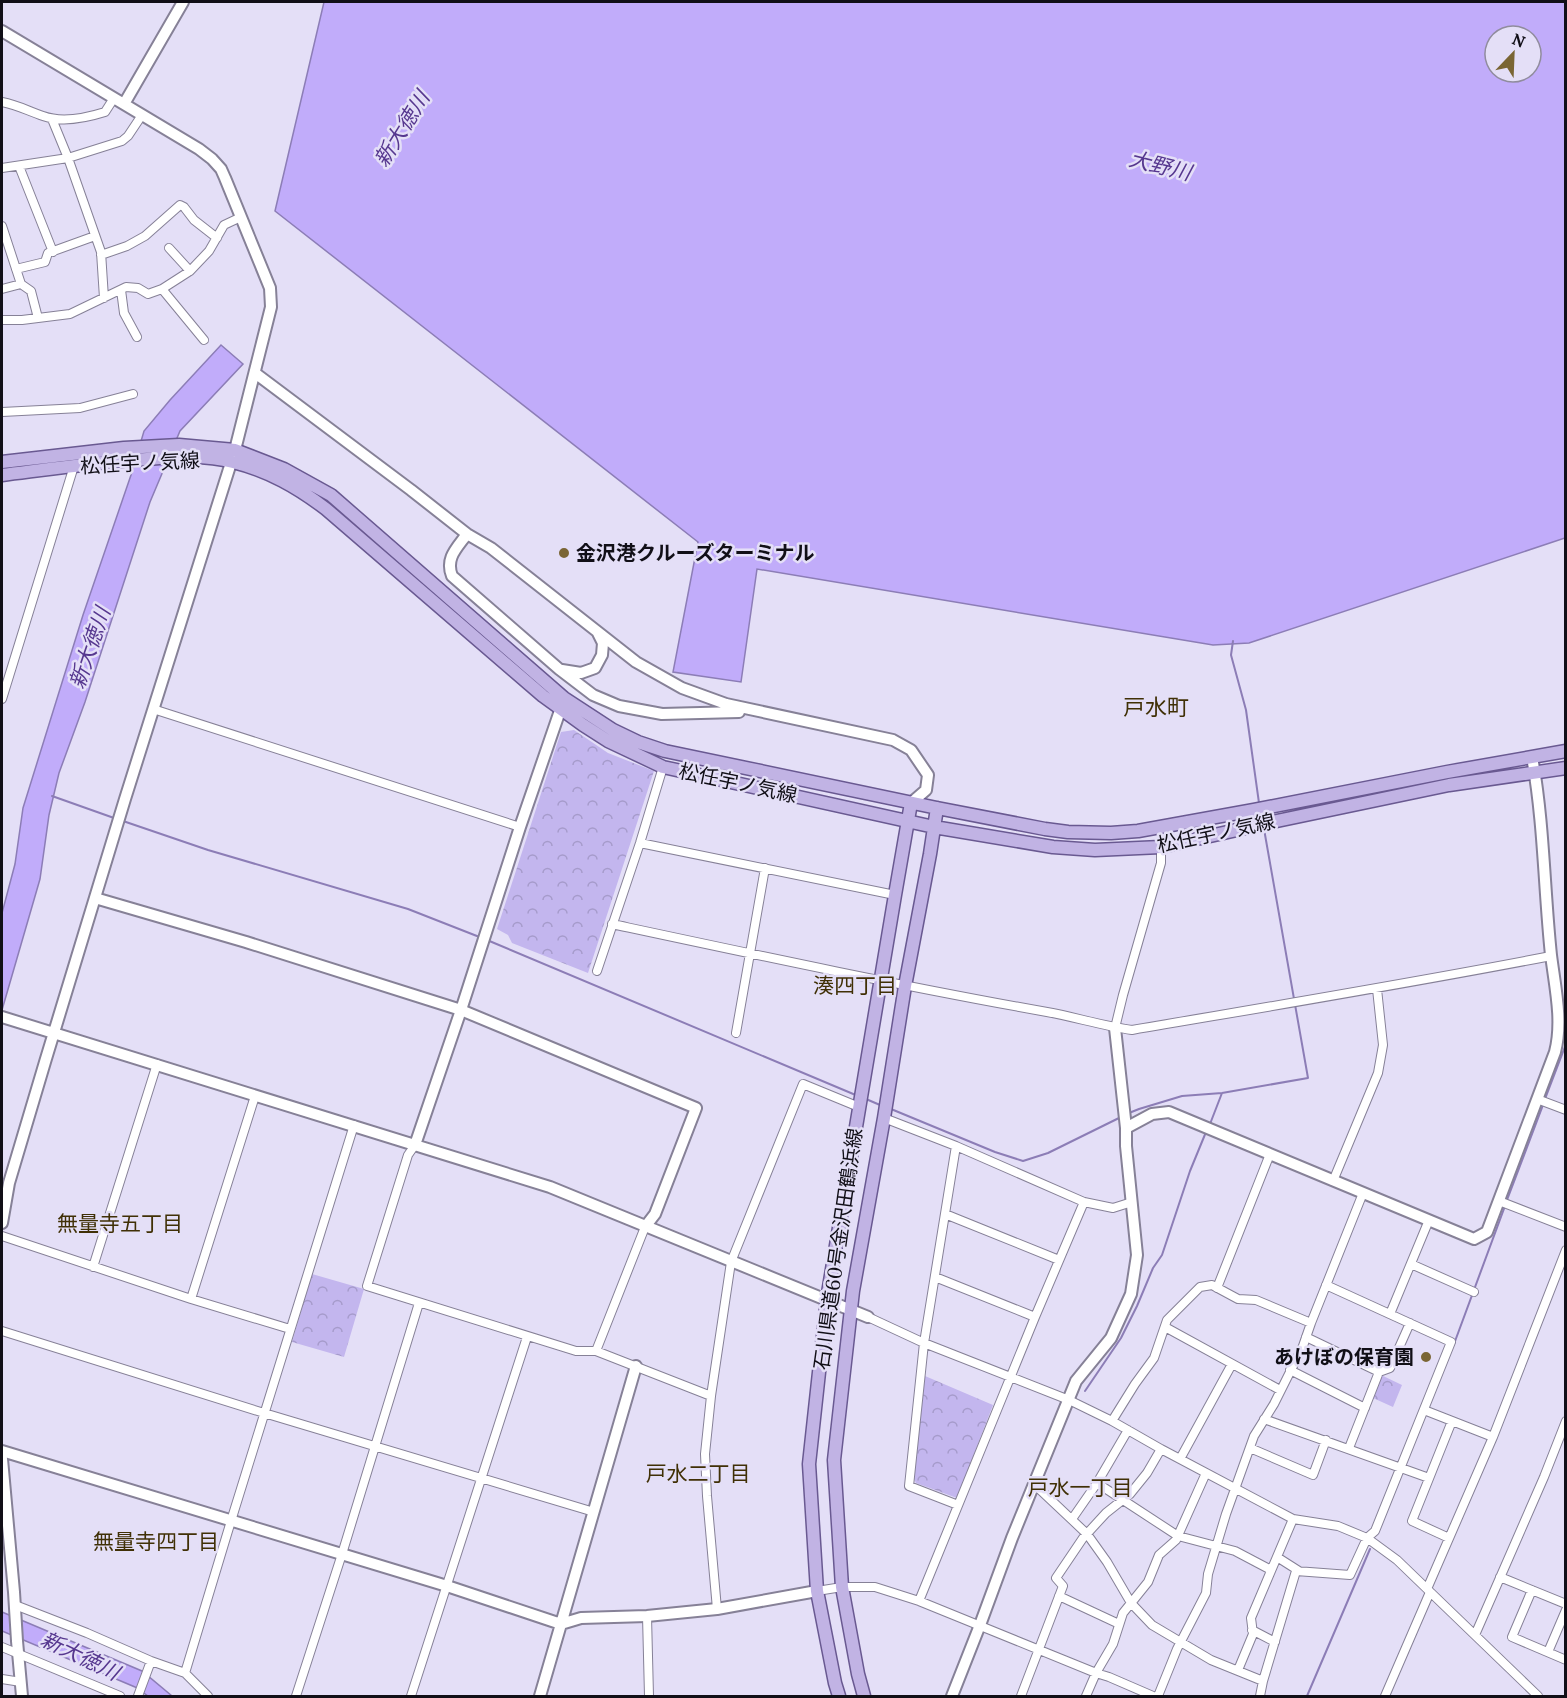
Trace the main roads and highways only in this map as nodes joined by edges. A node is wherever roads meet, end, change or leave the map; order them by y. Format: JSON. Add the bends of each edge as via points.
{"nodes":[{"id":1,"x":123,"y":454,"type":"junction"},
{"id":2,"x":233,"y":456,"type":"junction"},
{"id":3,"x":2,"y":462,"type":"edge"},
{"id":4,"x":2,"y":475,"type":"edge"},
{"id":5,"x":562,"y":704,"type":"junction"},
{"id":6,"x":1566,"y":751,"type":"edge"},
{"id":7,"x":1566,"y":768,"type":"edge"},
{"id":8,"x":911,"y":803,"type":"junction"},
{"id":9,"x":937,"y":808,"type":"junction"},
{"id":10,"x":908,"y":820,"type":"junction"},
{"id":11,"x":934,"y":827,"type":"junction"},
{"id":12,"x":839,"y":1696,"type":"edge"},
{"id":13,"x":864,"y":1696,"type":"edge"}],
"edges":[{"from":1,"to":2,"type":"main road","name":"松任宇ノ気線"},
{"from":1,"to":2,"type":"main road","name":"松任宇ノ気線","via":[[179,445]]},
{"from":1,"to":3,"type":"main road","name":"松任宇ノ気線"},
{"from":1,"to":4,"type":"main road","name":"松任宇ノ気線","via":[[74,466]]},
{"from":2,"to":5,"type":"main road","name":"松任宇ノ気線","via":[[284,469],[331,495]]},
{"from":5,"to":8,"type":"main road","name":"松任宇ノ気線","via":[[638,742],[665,751]]},
{"from":5,"to":10,"type":"main road","name":"松任宇ノ気線","via":[[608,741],[663,767]]},
{"from":6,"to":9,"type":"main road","name":"松任宇ノ気線","via":[[1138,831],[1068,832]]},
{"from":7,"to":11,"type":"main road","name":"松任宇ノ気線","via":[[1449,785],[1161,847],[1053,847]]},
{"from":8,"to":9,"type":"main road","name":"松任宇ノ気線"},
{"from":8,"to":10,"type":"main road","name":"石川県道60号金沢田鶴浜線"},
{"from":9,"to":11,"type":"main road","name":"石川県道60号金沢田鶴浜線"},
{"from":10,"to":11,"type":"main road","name":"松任宇ノ気線"},
{"from":10,"to":12,"type":"main road","name":"石川県道60号金沢田鶴浜線","via":[[827,1299],[809,1464],[817,1590]]},
{"from":11,"to":13,"type":"main road","name":"石川県道60号金沢田鶴浜線","via":[[850,1309],[834,1460],[842,1587]]}]}
